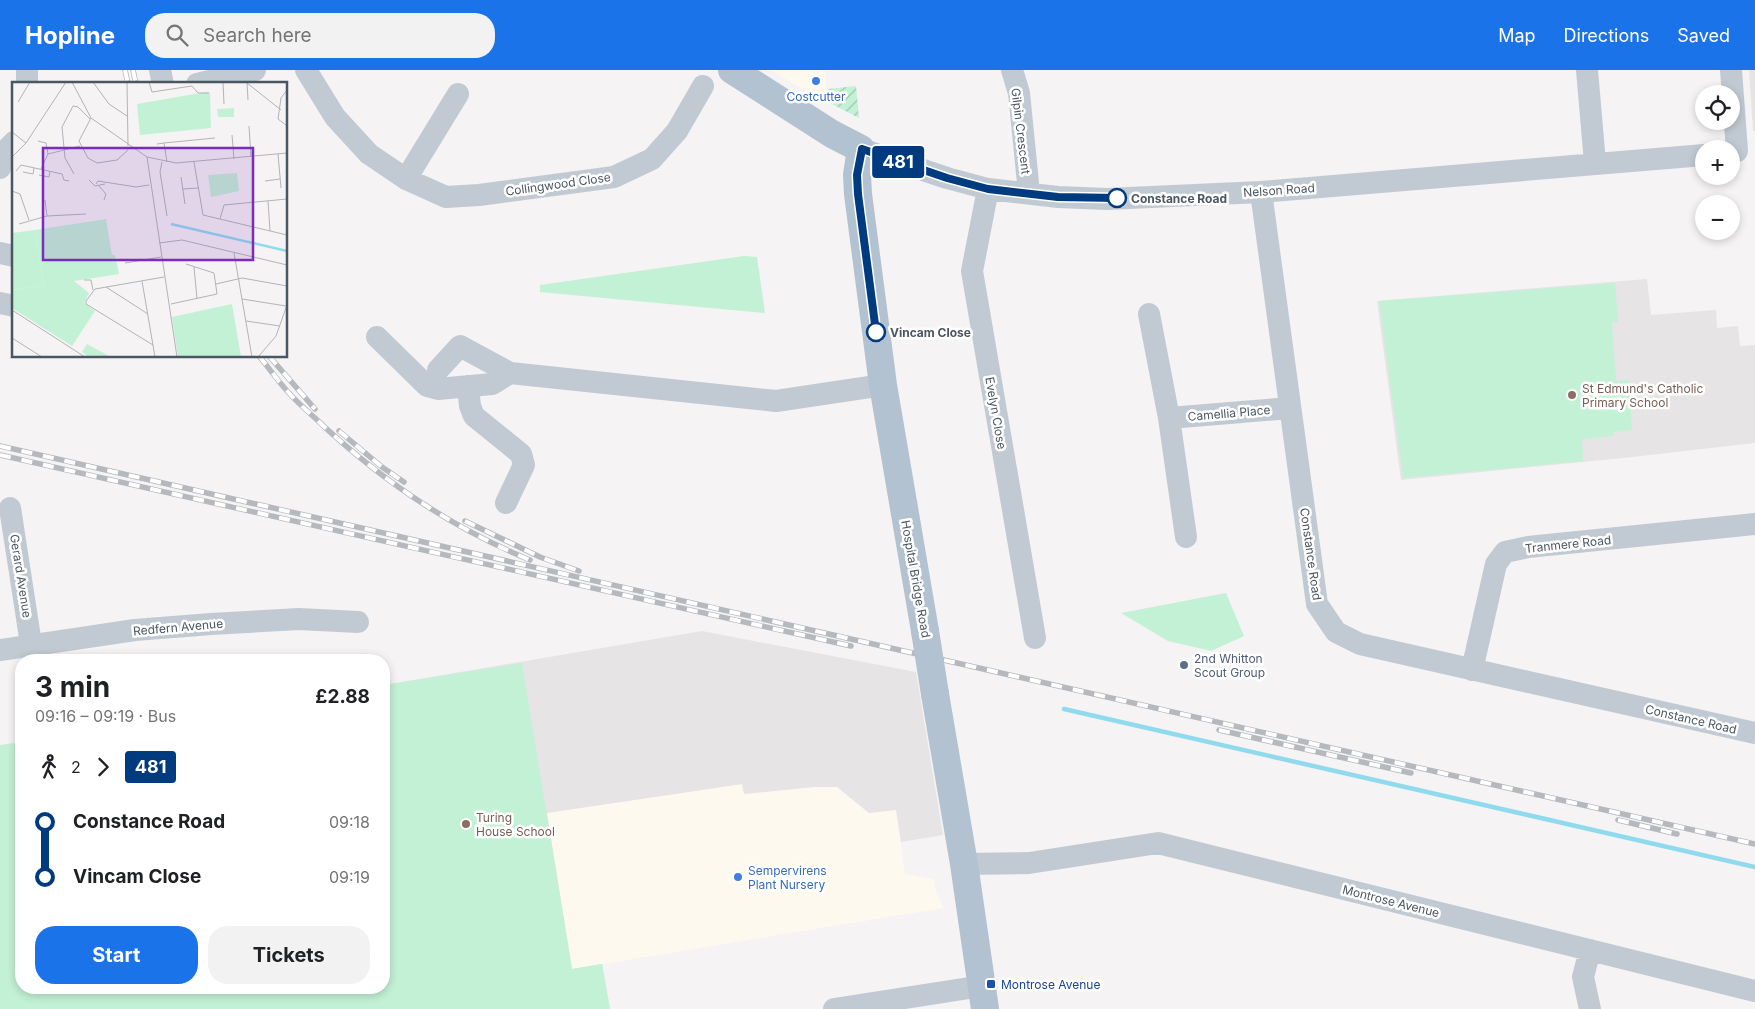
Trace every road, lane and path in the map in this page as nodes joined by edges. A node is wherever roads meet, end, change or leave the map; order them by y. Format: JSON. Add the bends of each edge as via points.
{"nodes":[{"id":1,"x":306,"y":70,"type":"edge"},
{"id":2,"x":732,"y":70,"type":"edge"},
{"id":3,"x":1012,"y":70,"type":"edge"},
{"id":4,"x":1587,"y":70,"type":"edge"},
{"id":5,"x":1731,"y":70,"type":"edge"},
{"id":6,"x":252,"y":71,"type":"edge"},
{"id":7,"x":205,"y":82,"type":"edge"},
{"id":8,"x":703,"y":86,"type":"dead end"},
{"id":9,"x":458,"y":94,"type":"dead end"},
{"id":10,"x":862,"y":149,"type":"junction"},
{"id":11,"x":1741,"y":151,"type":"edge"},
{"id":12,"x":1695,"y":156,"type":"edge"},
{"id":13,"x":1595,"y":163,"type":"junction"},
{"id":14,"x":406,"y":179,"type":"junction"},
{"id":15,"x":988,"y":189,"type":"junction"},
{"id":16,"x":1261,"y":192,"type":"junction"},
{"id":17,"x":1029,"y":193,"type":"junction"},
{"id":18,"x":1149,"y":314,"type":"dead end"},
{"id":19,"x":377,"y":337,"type":"dead end"},
{"id":20,"x":438,"y":370,"type":"dead end"},
{"id":21,"x":510,"y":374,"type":"junction"},
{"id":22,"x":883,"y":385,"type":"junction"},
{"id":23,"x":468,"y":386,"type":"junction"},
{"id":24,"x":1290,"y":408,"type":"junction"},
{"id":25,"x":1168,"y":418,"type":"junction"},
{"id":26,"x":506,"y":503,"type":"dead end"},
{"id":27,"x":10,"y":508,"type":"dead end"},
{"id":28,"x":1755,"y":524,"type":"edge"},
{"id":29,"x":1186,"y":537,"type":"dead end"},
{"id":30,"x":358,"y":622,"type":"dead end"},
{"id":31,"x":1035,"y":638,"type":"dead end"},
{"id":32,"x":32,"y":644,"type":"junction"},
{"id":33,"x":0,"y":650,"type":"edge"},
{"id":34,"x":1472,"y":670,"type":"junction"},
{"id":35,"x":1755,"y":733,"type":"edge"},
{"id":36,"x":964,"y":864,"type":"junction"},
{"id":37,"x":1590,"y":950,"type":"junction"},
{"id":38,"x":1755,"y":991,"type":"edge"},
{"id":39,"x":983,"y":998,"type":"edge"},
{"id":40,"x":834,"y":1009,"type":"edge"},
{"id":41,"x":1590,"y":1009,"type":"edge"}],
"edges":[{"from":1,"to":14,"type":"street","name":"Collingwood Close","via":[[341,124],[369,154]]},
{"from":2,"to":10,"type":"main road","name":"Nelson Road","via":[[832,134]]},
{"from":3,"to":17,"type":"street","name":"Gilpin Crescent","via":[[1019,93]]},
{"from":4,"to":13,"type":"street"},
{"from":5,"to":11,"type":"street"},
{"from":6,"to":7,"type":"street"},
{"from":8,"to":14,"type":"street","name":"Collingwood Close","via":[[678,131],[652,159],[614,177],[446,197]]},
{"from":9,"to":14,"type":"street"},
{"from":10,"to":15,"type":"street","name":"Nelson Road"},
{"from":10,"to":22,"type":"main road","name":"Hospital Bridge Road","via":[[857,175],[858,194]]},
{"from":12,"to":13,"type":"street","name":"Nelson Road"},
{"from":13,"to":16,"type":"street","name":"Nelson Road"},
{"from":15,"to":17,"type":"street","name":"Nelson Road"},
{"from":15,"to":31,"type":"street","name":"Evelyn Close","via":[[972,272]]},
{"from":16,"to":17,"type":"street","name":"Nelson Road","via":[[1108,199]]},
{"from":16,"to":24,"type":"street","name":"Constance Road"},
{"from":18,"to":25,"type":"street","name":"Camellia Place"},
{"from":19,"to":23,"type":"street","via":[[427,386],[438,389]]},
{"from":20,"to":21,"type":"street","via":[[460,346]]},
{"from":21,"to":22,"type":"street","via":[[776,401]]},
{"from":21,"to":23,"type":"street","via":[[492,384]]},
{"from":22,"to":36,"type":"main road","name":"Hospital Bridge Road","bridge":true},
{"from":23,"to":26,"type":"street","via":[[474,416],[521,454],[524,465]]},
{"from":24,"to":25,"type":"street","name":"Camellia Place"},
{"from":24,"to":34,"type":"street","name":"Constance Road","via":[[1317,604],[1336,632],[1360,644]]},
{"from":25,"to":29,"type":"street","name":"Camellia Place"},
{"from":27,"to":32,"type":"street","name":"Gerard Avenue"},
{"from":28,"to":34,"type":"street","name":"Tranmere Road","via":[[1505,552],[1496,564]]},
{"from":30,"to":32,"type":"street","name":"Redfern Avenue","via":[[299,619],[211,624]]},
{"from":32,"to":33,"type":"street","name":"Redfern Avenue"},
{"from":34,"to":35,"type":"street","name":"Constance Road"},
{"from":36,"to":37,"type":"street","name":"Montrose Avenue","via":[[1029,863],[1158,843]]},
{"from":36,"to":39,"type":"main road","name":"Hospital Bridge Road"},
{"from":37,"to":38,"type":"street","name":"Montrose Avenue"},
{"from":37,"to":41,"type":"street","via":[[1582,977]]},
{"from":39,"to":40,"type":"street"}]}
